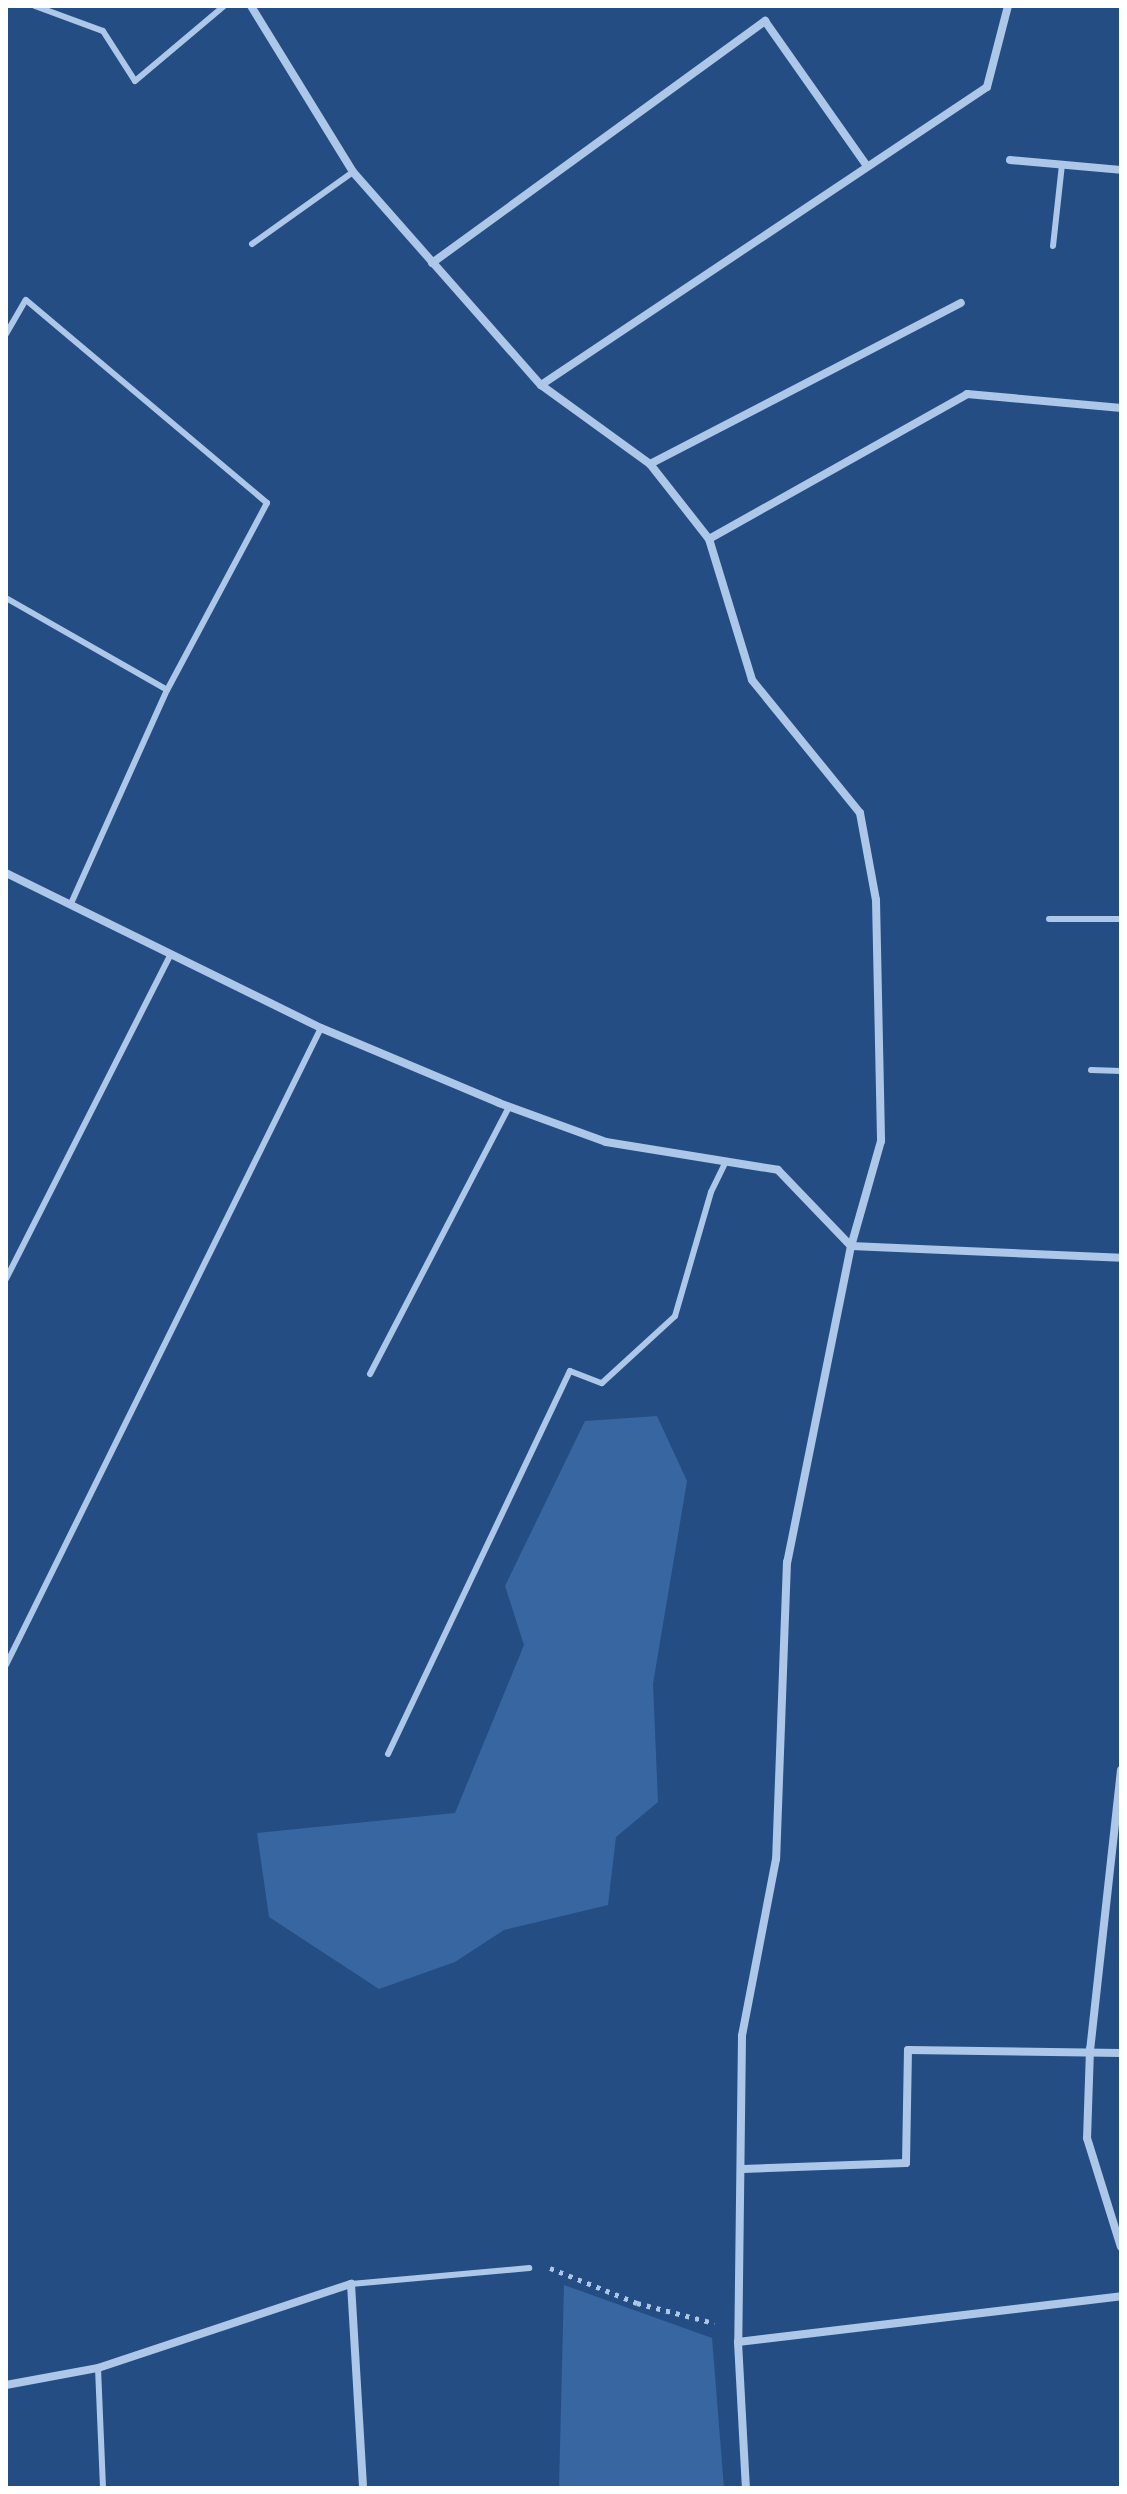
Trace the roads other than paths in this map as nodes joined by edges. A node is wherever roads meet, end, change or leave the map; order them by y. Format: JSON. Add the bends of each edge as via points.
{"nodes":[{"id":1,"x":35,"y":6,"type":"edge"},
{"id":2,"x":224,"y":6,"type":"edge"},
{"id":3,"x":251,"y":6,"type":"edge"},
{"id":4,"x":1008,"y":6,"type":"edge"},
{"id":5,"x":1010,"y":160,"type":"dead end"},
{"id":6,"x":1062,"y":165,"type":"junction"},
{"id":7,"x":867,"y":166,"type":"junction"},
{"id":8,"x":1121,"y":170,"type":"edge"},
{"id":9,"x":353,"y":172,"type":"junction"},
{"id":10,"x":252,"y":244,"type":"dead end"},
{"id":11,"x":1053,"y":246,"type":"dead end"},
{"id":12,"x":432,"y":263,"type":"junction"},
{"id":13,"x":961,"y":303,"type":"dead end"},
{"id":14,"x":6,"y":334,"type":"edge"},
{"id":15,"x":541,"y":385,"type":"junction"},
{"id":16,"x":1121,"y":408,"type":"edge"},
{"id":17,"x":650,"y":464,"type":"junction"},
{"id":18,"x":709,"y":539,"type":"junction"},
{"id":19,"x":6,"y":598,"type":"edge"},
{"id":20,"x":167,"y":690,"type":"junction"},
{"id":21,"x":6,"y":873,"type":"edge"},
{"id":22,"x":71,"y":904,"type":"junction"},
{"id":23,"x":1049,"y":919,"type":"dead end"},
{"id":24,"x":1121,"y":919,"type":"edge"},
{"id":25,"x":171,"y":954,"type":"junction"},
{"id":26,"x":321,"y":1028,"type":"junction"},
{"id":27,"x":1091,"y":1070,"type":"dead end"},
{"id":28,"x":1121,"y":1071,"type":"edge"},
{"id":29,"x":509,"y":1107,"type":"junction"},
{"id":30,"x":726,"y":1161,"type":"junction"},
{"id":31,"x":851,"y":1246,"type":"junction"},
{"id":32,"x":1121,"y":1258,"type":"edge"},
{"id":33,"x":6,"y":1279,"type":"edge"},
{"id":34,"x":370,"y":1374,"type":"dead end"},
{"id":35,"x":6,"y":1665,"type":"edge"},
{"id":36,"x":388,"y":1754,"type":"dead end"},
{"id":37,"x":1121,"y":1770,"type":"edge"},
{"id":38,"x":1090,"y":2049,"type":"junction"},
{"id":39,"x":1121,"y":2053,"type":"edge"},
{"id":40,"x":743,"y":2169,"type":"junction"},
{"id":41,"x":1121,"y":2247,"type":"edge"},
{"id":42,"x":529,"y":2268,"type":"road end"},
{"id":43,"x":351,"y":2284,"type":"junction"},
{"id":44,"x":1121,"y":2296,"type":"edge"},
{"id":45,"x":738,"y":2342,"type":"junction"},
{"id":46,"x":98,"y":2368,"type":"junction"},
{"id":47,"x":6,"y":2385,"type":"edge"},
{"id":48,"x":103,"y":2488,"type":"edge"},
{"id":49,"x":363,"y":2488,"type":"edge"},
{"id":50,"x":746,"y":2488,"type":"edge"}],
"edges":[{"from":1,"to":2,"type":"lane","via":[[103,31],[135,81]]},
{"from":3,"to":9,"type":"street"},
{"from":4,"to":7,"type":"street","via":[[987,87]]},
{"from":5,"to":6,"type":"street"},
{"from":6,"to":8,"type":"street"},
{"from":6,"to":11,"type":"lane"},
{"from":7,"to":12,"type":"street","via":[[765,21]]},
{"from":7,"to":15,"type":"street"},
{"from":9,"to":10,"type":"lane"},
{"from":9,"to":12,"type":"street"},
{"from":12,"to":15,"type":"street"},
{"from":13,"to":17,"type":"street"},
{"from":14,"to":20,"type":"lane","via":[[26,300],[267,503]]},
{"from":15,"to":17,"type":"street"},
{"from":16,"to":18,"type":"street","via":[[967,394]]},
{"from":17,"to":18,"type":"street"},
{"from":18,"to":31,"type":"street","via":[[752,680],[860,813],[876,900],[881,1141]]},
{"from":19,"to":20,"type":"lane"},
{"from":20,"to":22,"type":"lane"},
{"from":21,"to":22,"type":"street"},
{"from":22,"to":25,"type":"street"},
{"from":23,"to":24,"type":"lane"},
{"from":25,"to":26,"type":"street"},
{"from":25,"to":33,"type":"lane"},
{"from":26,"to":29,"type":"street"},
{"from":26,"to":35,"type":"lane"},
{"from":27,"to":28,"type":"lane"},
{"from":29,"to":30,"type":"street","via":[[606,1142]]},
{"from":29,"to":34,"type":"lane"},
{"from":30,"to":31,"type":"street","via":[[778,1170]]},
{"from":30,"to":36,"type":"lane","via":[[711,1192],[675,1316],[602,1383],[570,1371]]},
{"from":31,"to":32,"type":"street"},
{"from":31,"to":40,"type":"street","via":[[787,1562],[776,1859],[742,2036]]},
{"from":37,"to":38,"type":"street"},
{"from":38,"to":39,"type":"street"},
{"from":38,"to":40,"type":"street","via":[[908,2050],[906,2163]]},
{"from":38,"to":41,"type":"street","via":[[1087,2138]]},
{"from":40,"to":45,"type":"street"},
{"from":42,"to":43,"type":"lane"},
{"from":43,"to":46,"type":"street"},
{"from":43,"to":49,"type":"street"},
{"from":44,"to":45,"type":"street"},
{"from":45,"to":50,"type":"street"},
{"from":46,"to":47,"type":"street"},
{"from":46,"to":48,"type":"lane"}]}
